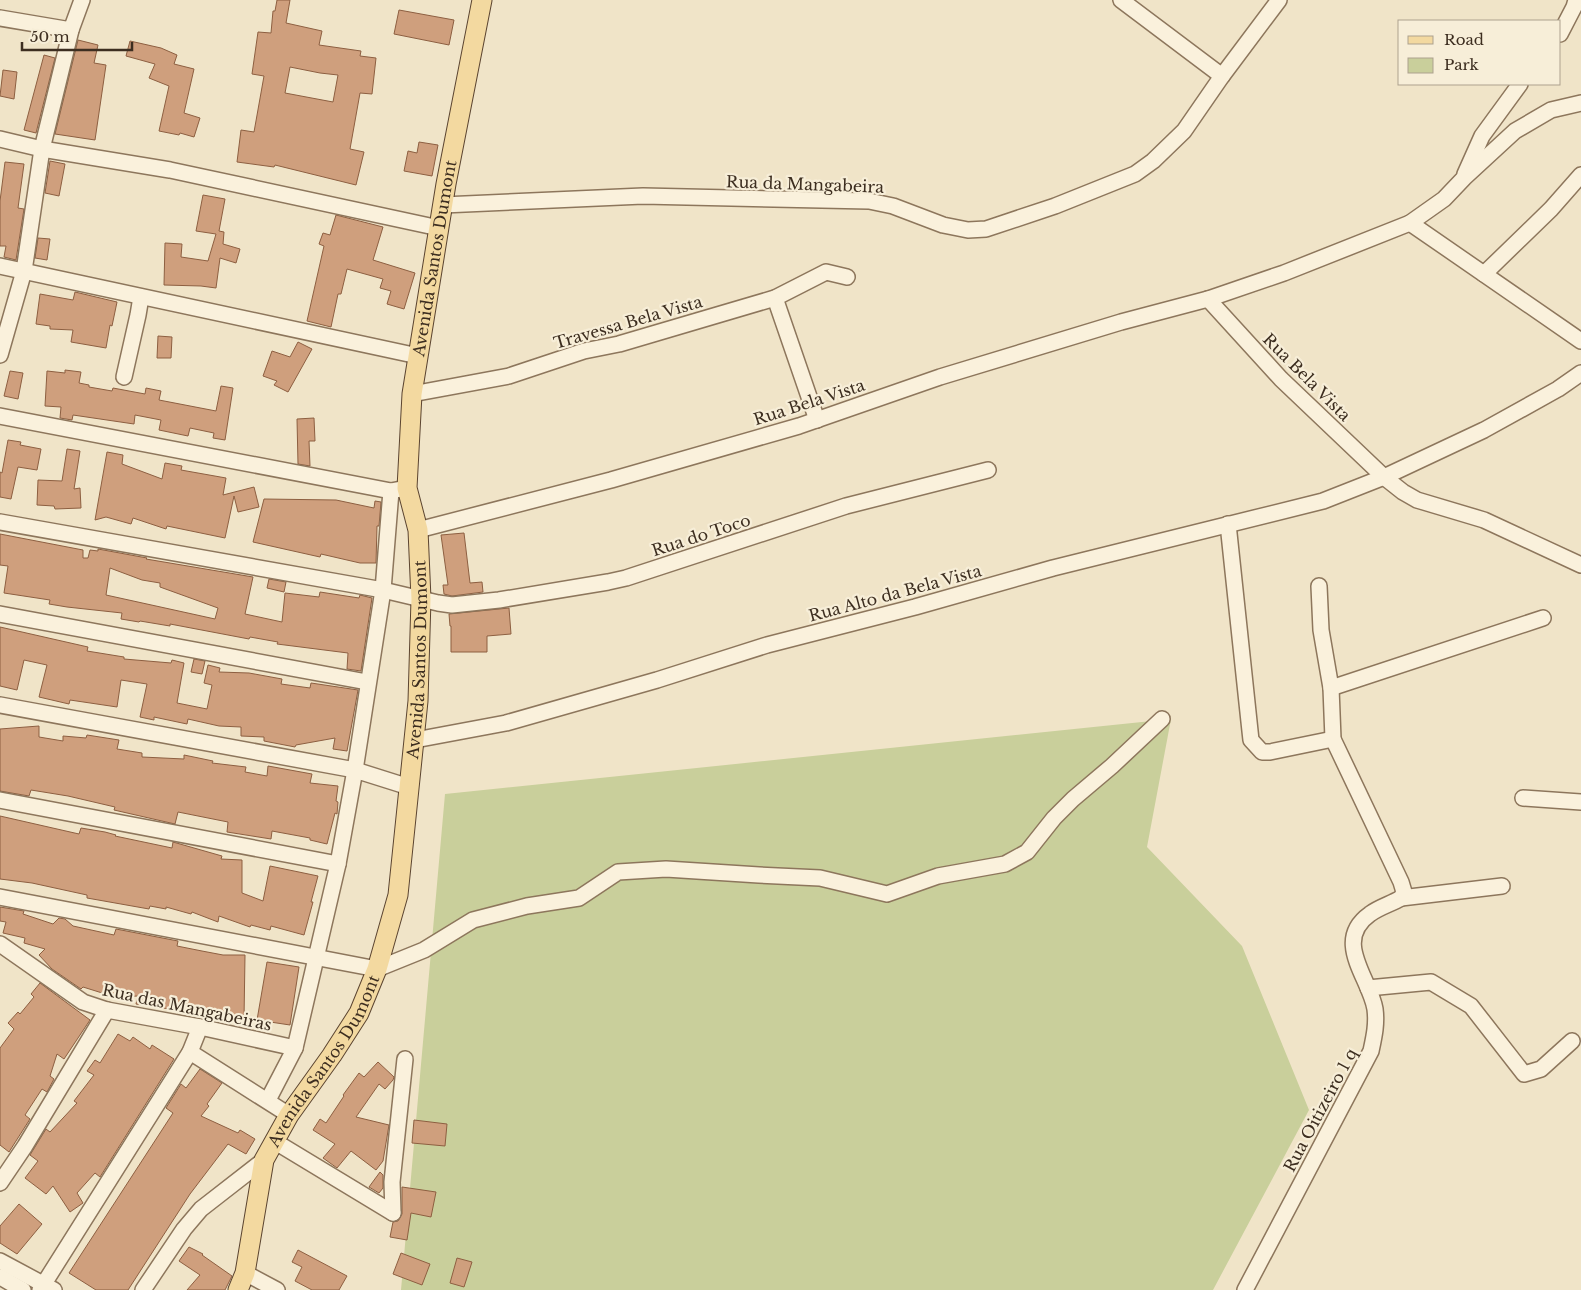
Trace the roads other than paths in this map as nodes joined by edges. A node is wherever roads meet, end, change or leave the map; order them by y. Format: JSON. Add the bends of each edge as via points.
{"nodes":[{"id":1,"x":82,"y":0,"type":"edge"},
{"id":2,"x":482,"y":0,"type":"edge"},
{"id":3,"x":1121,"y":0,"type":"edge"},
{"id":4,"x":1279,"y":0,"type":"edge"},
{"id":5,"x":1576,"y":0,"type":"edge"},
{"id":6,"x":0,"y":18,"type":"edge"},
{"id":7,"x":71,"y":30,"type":"junction"},
{"id":8,"x":1561,"y":32,"type":"edge"},
{"id":9,"x":1222,"y":76,"type":"junction"},
{"id":10,"x":1519,"y":85,"type":"edge"},
{"id":11,"x":1581,"y":104,"type":"edge"},
{"id":12,"x":0,"y":139,"type":"edge"},
{"id":13,"x":42,"y":148,"type":"junction"},
{"id":14,"x":1581,"y":175,"type":"edge"},
{"id":15,"x":1464,"y":178,"type":"junction"},
{"id":16,"x":443,"y":205,"type":"junction"},
{"id":17,"x":1410,"y":223,"type":"junction"},
{"id":18,"x":439,"y":228,"type":"junction"},
{"id":19,"x":0,"y":266,"type":"edge"},
{"id":20,"x":24,"y":271,"type":"junction"},
{"id":21,"x":1484,"y":274,"type":"junction"},
{"id":22,"x":847,"y":277,"type":"dead end"},
{"id":23,"x":141,"y":297,"type":"junction"},
{"id":24,"x":776,"y":298,"type":"junction"},
{"id":25,"x":1208,"y":299,"type":"junction"},
{"id":26,"x":1581,"y":341,"type":"edge"},
{"id":27,"x":0,"y":355,"type":"edge"},
{"id":28,"x":418,"y":356,"type":"junction"},
{"id":29,"x":1581,"y":373,"type":"edge"},
{"id":30,"x":124,"y":377,"type":"dead end"},
{"id":31,"x":412,"y":394,"type":"junction"},
{"id":32,"x":0,"y":416,"type":"edge"},
{"id":33,"x":817,"y":420,"type":"junction"},
{"id":34,"x":988,"y":470,"type":"dead end"},
{"id":35,"x":1384,"y":478,"type":"junction"},
{"id":36,"x":399,"y":490,"type":"junction"},
{"id":37,"x":0,"y":522,"type":"edge"},
{"id":38,"x":1228,"y":524,"type":"junction"},
{"id":39,"x":418,"y":530,"type":"junction"},
{"id":40,"x":1581,"y":565,"type":"edge"},
{"id":41,"x":1319,"y":586,"type":"dead end"},
{"id":42,"x":383,"y":590,"type":"junction"},
{"id":43,"x":421,"y":599,"type":"junction"},
{"id":44,"x":0,"y":614,"type":"edge"},
{"id":45,"x":1543,"y":618,"type":"dead end"},
{"id":46,"x":367,"y":682,"type":"junction"},
{"id":47,"x":1331,"y":688,"type":"junction"},
{"id":48,"x":0,"y":706,"type":"edge"},
{"id":49,"x":1162,"y":719,"type":"dead end"},
{"id":50,"x":1333,"y":739,"type":"junction"},
{"id":51,"x":415,"y":740,"type":"junction"},
{"id":52,"x":355,"y":770,"type":"junction"},
{"id":53,"x":410,"y":787,"type":"junction"},
{"id":54,"x":1523,"y":798,"type":"dead end"},
{"id":55,"x":0,"y":800,"type":"edge"},
{"id":56,"x":1581,"y":802,"type":"edge"},
{"id":57,"x":338,"y":864,"type":"junction"},
{"id":58,"x":1502,"y":886,"type":"dead end"},
{"id":59,"x":0,"y":897,"type":"edge"},
{"id":60,"x":1401,"y":898,"type":"junction"},
{"id":61,"x":0,"y":944,"type":"edge"},
{"id":62,"x":316,"y":959,"type":"junction"},
{"id":63,"x":377,"y":969,"type":"junction"},
{"id":64,"x":1368,"y":988,"type":"junction"},
{"id":65,"x":107,"y":1010,"type":"junction"},
{"id":66,"x":200,"y":1028,"type":"junction"},
{"id":67,"x":1572,"y":1041,"type":"dead end"},
{"id":68,"x":295,"y":1048,"type":"junction"},
{"id":69,"x":190,"y":1052,"type":"junction"},
{"id":70,"x":405,"y":1059,"type":"dead end"},
{"id":71,"x":268,"y":1100,"type":"junction"},
{"id":72,"x":288,"y":1115,"type":"junction"},
{"id":73,"x":274,"y":1140,"type":"junction"},
{"id":74,"x":264,"y":1160,"type":"junction"},
{"id":75,"x":0,"y":1182,"type":"edge"},
{"id":76,"x":0,"y":1260,"type":"edge"},
{"id":77,"x":0,"y":1277,"type":"edge"},
{"id":78,"x":242,"y":1282,"type":"edge"},
{"id":79,"x":46,"y":1288,"type":"edge"},
{"id":80,"x":23,"y":1290,"type":"edge"},
{"id":81,"x":143,"y":1290,"type":"edge"},
{"id":82,"x":277,"y":1290,"type":"edge"},
{"id":83,"x":1244,"y":1290,"type":"edge"}],
"edges":[{"from":1,"to":7,"type":"street"},
{"from":2,"to":16,"type":"main road","name":"Avenida Santos Dumont"},
{"from":3,"to":9,"type":"street"},
{"from":4,"to":9,"type":"street","name":"Rua da Mangabeira"},
{"from":5,"to":8,"type":"street"},
{"from":6,"to":7,"type":"street"},
{"from":7,"to":13,"type":"street"},
{"from":9,"to":16,"type":"street","name":"Rua da Mangabeira","via":[[1184,131],[1135,174],[986,229],[968,230],[943,225],[870,201],[643,196]]},
{"from":10,"to":15,"type":"street","via":[[1482,136]]},
{"from":11,"to":15,"type":"street","name":"Rua Bela Vista","via":[[1551,110],[1515,131]]},
{"from":12,"to":13,"type":"street"},
{"from":13,"to":18,"type":"street","via":[[170,170]]},
{"from":13,"to":20,"type":"street"},
{"from":14,"to":21,"type":"street"},
{"from":15,"to":17,"type":"street","name":"Rua Bela Vista","via":[[1433,208]]},
{"from":16,"to":18,"type":"main road","name":"Avenida Santos Dumont"},
{"from":17,"to":21,"type":"street"},
{"from":17,"to":25,"type":"street","name":"Rua Bela Vista"},
{"from":18,"to":28,"type":"main road","name":"Avenida Santos Dumont"},
{"from":19,"to":20,"type":"street"},
{"from":20,"to":23,"type":"street"},
{"from":20,"to":27,"type":"street"},
{"from":21,"to":26,"type":"street"},
{"from":22,"to":24,"type":"street","name":"Travessa Bela Vista","via":[[826,272]]},
{"from":23,"to":28,"type":"street"},
{"from":23,"to":30,"type":"street"},
{"from":24,"to":31,"type":"street","name":"Travessa Bela Vista","via":[[619,344],[584,351],[509,376]]},
{"from":24,"to":33,"type":"street"},
{"from":25,"to":33,"type":"street","name":"Rua Bela Vista","via":[[949,374]]},
{"from":25,"to":35,"type":"street","name":"Rua Bela Vista","via":[[1281,379]]},
{"from":28,"to":31,"type":"main road","name":"Avenida Santos Dumont"},
{"from":29,"to":35,"type":"street","via":[[1519,412]]},
{"from":31,"to":36,"type":"main road","name":"Avenida Santos Dumont"},
{"from":32,"to":36,"type":"street"},
{"from":33,"to":39,"type":"street","name":"Rua Bela Vista","via":[[611,480]]},
{"from":34,"to":43,"type":"street","name":"Rua do Toco","via":[[846,506],[626,578],[474,603],[445,604]]},
{"from":35,"to":38,"type":"street","name":"Rua Alto da Bela Vista","via":[[1323,502]]},
{"from":35,"to":40,"type":"street","name":"Rua Bela Vista","via":[[1417,500],[1484,520]]},
{"from":36,"to":39,"type":"main road","name":"Avenida Santos Dumont"},
{"from":36,"to":42,"type":"street"},
{"from":37,"to":42,"type":"street","name":"Rua do Toco"},
{"from":38,"to":50,"type":"street","via":[[1251,740],[1262,752],[1270,752]]},
{"from":38,"to":51,"type":"street","name":"Rua Alto da Bela Vista","via":[[767,645],[506,723]]},
{"from":39,"to":43,"type":"main road","name":"Avenida Santos Dumont"},
{"from":41,"to":47,"type":"street","via":[[1321,630]]},
{"from":42,"to":43,"type":"street","name":"Rua do Toco"},
{"from":42,"to":46,"type":"street"},
{"from":43,"to":51,"type":"main road","name":"Avenida Santos Dumont"},
{"from":44,"to":46,"type":"street"},
{"from":45,"to":47,"type":"street"},
{"from":46,"to":52,"type":"street"},
{"from":47,"to":50,"type":"street"},
{"from":48,"to":52,"type":"street"},
{"from":49,"to":63,"type":"street","via":[[1073,799],[1027,852],[1005,864],[938,876],[887,894],[820,878],[666,869],[618,872],[579,898],[528,906],[473,920],[424,950]]},
{"from":50,"to":60,"type":"street","via":[[1401,882],[1404,892]]},
{"from":51,"to":53,"type":"main road","name":"Avenida Santos Dumont"},
{"from":52,"to":53,"type":"street"},
{"from":52,"to":57,"type":"street"},
{"from":53,"to":63,"type":"main road","name":"Avenida Santos Dumont","via":[[398,895]]},
{"from":54,"to":56,"type":"street"},
{"from":55,"to":57,"type":"street"},
{"from":57,"to":62,"type":"street"},
{"from":58,"to":60,"type":"street"},
{"from":59,"to":62,"type":"street"},
{"from":60,"to":64,"type":"street","name":"Rua Oitizeiro 1 q","via":[[1370,914],[1358,928],[1354,955]]},
{"from":61,"to":65,"type":"street","name":"Rua das Mangabeiras","via":[[83,1002]]},
{"from":62,"to":63,"type":"street"},
{"from":62,"to":68,"type":"street"},
{"from":63,"to":72,"type":"main road","name":"Avenida Santos Dumont","via":[[359,1013]]},
{"from":64,"to":67,"type":"street","via":[[1431,982],[1471,1006],[1524,1074],[1541,1069]]},
{"from":64,"to":83,"type":"street","name":"Rua Oitizeiro 1 q","via":[[1375,1008],[1376,1027],[1371,1051]]},
{"from":65,"to":66,"type":"street","name":"Rua das Mangabeiras"},
{"from":65,"to":75,"type":"street"},
{"from":66,"to":68,"type":"street","name":"Rua das Mangabeiras"},
{"from":66,"to":69,"type":"street"},
{"from":68,"to":71,"type":"street"},
{"from":69,"to":71,"type":"street"},
{"from":69,"to":79,"type":"street"},
{"from":70,"to":73,"type":"street","via":[[392,1182],[393,1213]]},
{"from":71,"to":72,"type":"street"},
{"from":72,"to":73,"type":"main road","name":"Avenida Santos Dumont"},
{"from":73,"to":74,"type":"main road","name":"Avenida Santos Dumont"},
{"from":74,"to":78,"type":"main road","name":"Avenida Santos Dumont"},
{"from":74,"to":81,"type":"street","via":[[201,1209]]},
{"from":76,"to":79,"type":"street"},
{"from":77,"to":80,"type":"street"},
{"from":78,"to":82,"type":"street"}]}
